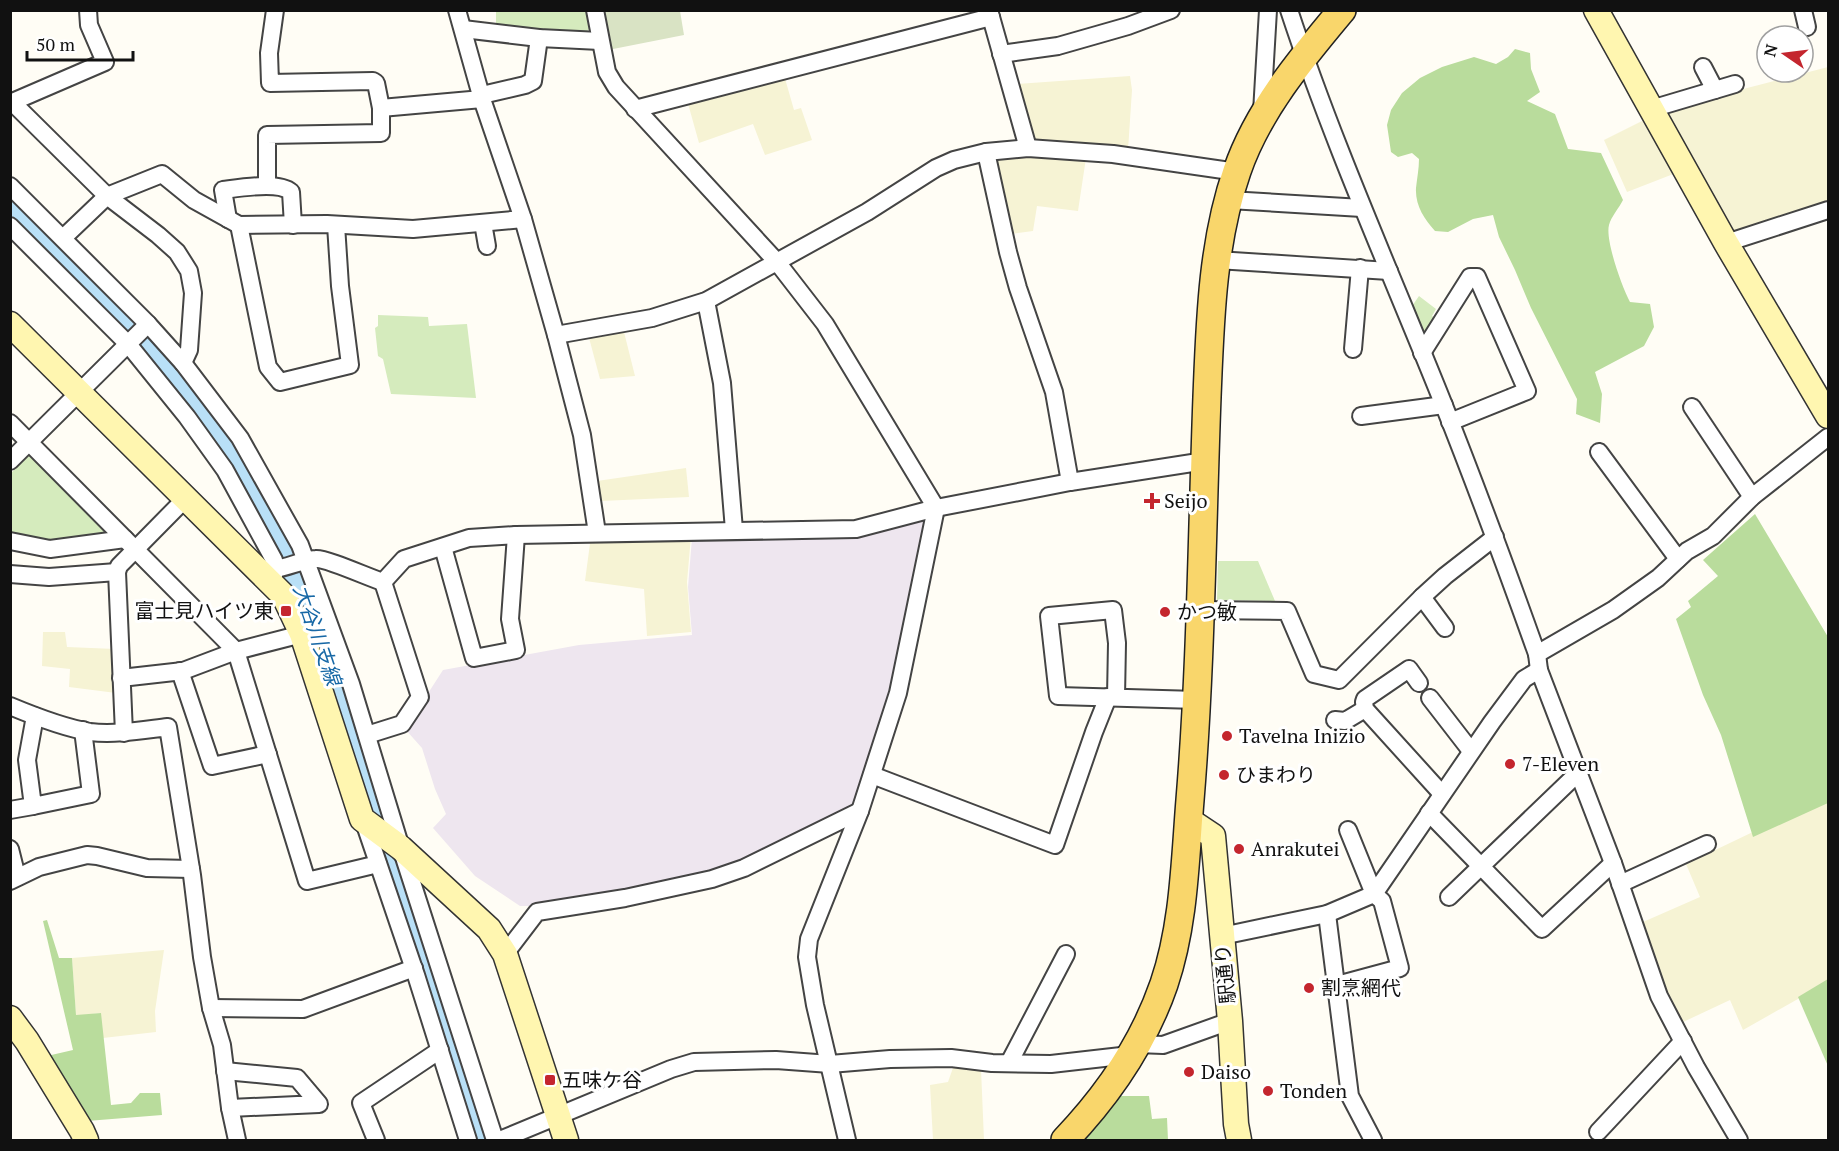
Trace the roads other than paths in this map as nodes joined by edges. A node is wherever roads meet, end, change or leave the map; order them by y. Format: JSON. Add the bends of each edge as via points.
{"nodes":[{"id":1,"x":88,"y":10,"type":"edge"},
{"id":2,"x":275,"y":10,"type":"edge"},
{"id":3,"x":457,"y":10,"type":"edge"},
{"id":4,"x":595,"y":10,"type":"edge"},
{"id":5,"x":1171,"y":10,"type":"edge"},
{"id":6,"x":1268,"y":10,"type":"edge"},
{"id":7,"x":1289,"y":10,"type":"edge"},
{"id":8,"x":1342,"y":10,"type":"edge"},
{"id":9,"x":1596,"y":10,"type":"edge"},
{"id":10,"x":990,"y":14,"type":"edge"},
{"id":11,"x":463,"y":29,"type":"junction"},
{"id":12,"x":539,"y":38,"type":"junction"},
{"id":13,"x":600,"y":41,"type":"junction"},
{"id":14,"x":1001,"y":54,"type":"junction"},
{"id":15,"x":1304,"y":56,"type":"junction"},
{"id":16,"x":1703,"y":67,"type":"dead end"},
{"id":17,"x":1736,"y":84,"type":"dead end"},
{"id":18,"x":1715,"y":90,"type":"junction"},
{"id":19,"x":482,"y":97,"type":"junction"},
{"id":20,"x":11,"y":102,"type":"edge"},
{"id":21,"x":381,"y":108,"type":"junction"},
{"id":22,"x":635,"y":108,"type":"junction"},
{"id":23,"x":1651,"y":109,"type":"junction"},
{"id":24,"x":1262,"y":119,"type":"junction"},
{"id":25,"x":1028,"y":148,"type":"junction"},
{"id":26,"x":986,"y":152,"type":"junction"},
{"id":27,"x":1237,"y":172,"type":"junction"},
{"id":28,"x":10,"y":186,"type":"edge"},
{"id":29,"x":267,"y":186,"type":"junction"},
{"id":30,"x":107,"y":196,"type":"junction"},
{"id":31,"x":1229,"y":200,"type":"junction"},
{"id":32,"x":1362,"y":208,"type":"junction"},
{"id":33,"x":1828,"y":210,"type":"edge"},
{"id":34,"x":523,"y":219,"type":"junction"},
{"id":35,"x":233,"y":222,"type":"junction"},
{"id":36,"x":483,"y":223,"type":"junction"},
{"id":37,"x":293,"y":225,"type":"junction"},
{"id":38,"x":336,"y":225,"type":"junction"},
{"id":39,"x":10,"y":226,"type":"edge"},
{"id":40,"x":63,"y":238,"type":"junction"},
{"id":41,"x":1726,"y":243,"type":"junction"},
{"id":42,"x":487,"y":246,"type":"dead end"},
{"id":43,"x":1217,"y":260,"type":"junction"},
{"id":44,"x":777,"y":262,"type":"junction"},
{"id":45,"x":1360,"y":268,"type":"junction"},
{"id":46,"x":1389,"y":272,"type":"junction"},
{"id":47,"x":706,"y":301,"type":"junction"},
{"id":48,"x":10,"y":324,"type":"edge"},
{"id":49,"x":137,"y":335,"type":"junction"},
{"id":50,"x":556,"y":335,"type":"junction"},
{"id":51,"x":1353,"y":350,"type":"dead end"},
{"id":52,"x":1422,"y":352,"type":"junction"},
{"id":53,"x":183,"y":363,"type":"junction"},
{"id":54,"x":79,"y":393,"type":"junction"},
{"id":55,"x":1444,"y":405,"type":"junction"},
{"id":56,"x":1692,"y":407,"type":"dead end"},
{"id":57,"x":1361,"y":416,"type":"dead end"},
{"id":58,"x":1828,"y":417,"type":"edge"},
{"id":59,"x":1450,"y":422,"type":"junction"},
{"id":60,"x":10,"y":423,"type":"edge"},
{"id":61,"x":1828,"y":437,"type":"edge"},
{"id":62,"x":29,"y":442,"type":"junction"},
{"id":63,"x":1599,"y":452,"type":"dead end"},
{"id":64,"x":10,"y":461,"type":"edge"},
{"id":65,"x":1205,"y":461,"type":"junction"},
{"id":66,"x":1070,"y":482,"type":"junction"},
{"id":67,"x":1752,"y":498,"type":"junction"},
{"id":68,"x":185,"y":499,"type":"junction"},
{"id":69,"x":936,"y":508,"type":"junction"},
{"id":70,"x":734,"y":530,"type":"junction"},
{"id":71,"x":597,"y":533,"type":"junction"},
{"id":72,"x":516,"y":535,"type":"junction"},
{"id":73,"x":1495,"y":537,"type":"junction"},
{"id":74,"x":10,"y":541,"type":"edge"},
{"id":75,"x":130,"y":544,"type":"junction"},
{"id":76,"x":443,"y":547,"type":"junction"},
{"id":77,"x":1678,"y":559,"type":"junction"},
{"id":78,"x":288,"y":569,"type":"junction"},
{"id":79,"x":117,"y":572,"type":"junction"},
{"id":80,"x":10,"y":574,"type":"edge"},
{"id":81,"x":383,"y":582,"type":"junction"},
{"id":82,"x":1422,"y":597,"type":"junction"},
{"id":83,"x":1200,"y":610,"type":"junction"},
{"id":84,"x":1445,"y":628,"type":"dead end"},
{"id":85,"x":302,"y":634,"type":"junction"},
{"id":86,"x":236,"y":651,"type":"junction"},
{"id":87,"x":1538,"y":662,"type":"junction"},
{"id":88,"x":180,"y":671,"type":"junction"},
{"id":89,"x":121,"y":678,"type":"junction"},
{"id":90,"x":1419,"y":683,"type":"dead end"},
{"id":91,"x":1112,"y":697,"type":"junction"},
{"id":92,"x":1430,"y":698,"type":"dead end"},
{"id":93,"x":1197,"y":700,"type":"junction"},
{"id":94,"x":10,"y":706,"type":"edge"},
{"id":95,"x":1365,"y":709,"type":"junction"},
{"id":96,"x":35,"y":716,"type":"junction"},
{"id":97,"x":1335,"y":720,"type":"dead end"},
{"id":98,"x":82,"y":730,"type":"junction"},
{"id":99,"x":124,"y":733,"type":"junction"},
{"id":100,"x":367,"y":735,"type":"junction"},
{"id":101,"x":1471,"y":751,"type":"junction"},
{"id":102,"x":268,"y":754,"type":"junction"},
{"id":103,"x":1578,"y":773,"type":"junction"},
{"id":104,"x":872,"y":775,"type":"junction"},
{"id":105,"x":1442,"y":794,"type":"junction"},
{"id":106,"x":33,"y":806,"type":"junction"},
{"id":107,"x":10,"y":810,"type":"edge"},
{"id":108,"x":860,"y":811,"type":"junction"},
{"id":109,"x":1429,"y":813,"type":"junction"},
{"id":110,"x":362,"y":819,"type":"junction"},
{"id":111,"x":1189,"y":820,"type":"junction"},
{"id":112,"x":1348,"y":830,"type":"dead end"},
{"id":113,"x":1707,"y":844,"type":"dead end"},
{"id":114,"x":401,"y":848,"type":"junction"},
{"id":115,"x":10,"y":849,"type":"edge"},
{"id":116,"x":1613,"y":863,"type":"junction"},
{"id":117,"x":378,"y":864,"type":"junction"},
{"id":118,"x":1482,"y":867,"type":"junction"},
{"id":119,"x":191,"y":868,"type":"junction"},
{"id":120,"x":14,"y":879,"type":"edge"},
{"id":121,"x":1620,"y":884,"type":"junction"},
{"id":122,"x":1374,"y":894,"type":"junction"},
{"id":123,"x":1449,"y":897,"type":"dead end"},
{"id":124,"x":1327,"y":914,"type":"junction"},
{"id":125,"x":1222,"y":936,"type":"junction"},
{"id":126,"x":505,"y":954,"type":"junction"},
{"id":127,"x":1066,"y":954,"type":"dead end"},
{"id":128,"x":414,"y":968,"type":"junction"},
{"id":129,"x":1337,"y":985,"type":"junction"},
{"id":130,"x":211,"y":1008,"type":"junction"},
{"id":131,"x":10,"y":1018,"type":"edge"},
{"id":132,"x":1230,"y":1021,"type":"junction"},
{"id":133,"x":1683,"y":1041,"type":"junction"},
{"id":134,"x":440,"y":1050,"type":"junction"},
{"id":135,"x":1134,"y":1050,"type":"junction"},
{"id":136,"x":1009,"y":1063,"type":"junction"},
{"id":137,"x":830,"y":1064,"type":"junction"},
{"id":138,"x":225,"y":1071,"type":"junction"},
{"id":139,"x":230,"y":1108,"type":"junction"},
{"id":140,"x":557,"y":1116,"type":"junction"},
{"id":141,"x":1598,"y":1132,"type":"dead end"},
{"id":142,"x":86,"y":1140,"type":"edge"},
{"id":143,"x":231,"y":1140,"type":"edge"},
{"id":144,"x":376,"y":1140,"type":"edge"},
{"id":145,"x":468,"y":1140,"type":"edge"},
{"id":146,"x":495,"y":1140,"type":"edge"},
{"id":147,"x":500,"y":1140,"type":"edge"},
{"id":148,"x":566,"y":1140,"type":"edge"},
{"id":149,"x":847,"y":1140,"type":"edge"},
{"id":150,"x":1065,"y":1140,"type":"edge"},
{"id":151,"x":1239,"y":1140,"type":"edge"},
{"id":152,"x":1373,"y":1140,"type":"edge"},
{"id":153,"x":1739,"y":1140,"type":"edge"}],
"edges":[{"from":1,"to":20,"type":"street","via":[[89,26],[105,62]]},
{"from":2,"to":21,"type":"street","via":[[268,53],[270,83],[373,81]]},
{"from":3,"to":11,"type":"street"},
{"from":4,"to":13,"type":"street"},
{"from":5,"to":14,"type":"street","via":[[1058,46]]},
{"from":6,"to":24,"type":"street"},
{"from":7,"to":15,"type":"street"},
{"from":8,"to":15,"type":"main road"},
{"from":9,"to":23,"type":"street"},
{"from":10,"to":14,"type":"street"},
{"from":10,"to":22,"type":"street"},
{"from":11,"to":12,"type":"street"},
{"from":11,"to":19,"type":"street"},
{"from":12,"to":13,"type":"street"},
{"from":12,"to":19,"type":"street","via":[[533,81]]},
{"from":13,"to":22,"type":"street","via":[[607,72]]},
{"from":14,"to":25,"type":"street"},
{"from":15,"to":24,"type":"main road"},
{"from":15,"to":32,"type":"street"},
{"from":16,"to":18,"type":"street"},
{"from":17,"to":18,"type":"street"},
{"from":18,"to":23,"type":"street"},
{"from":19,"to":21,"type":"street"},
{"from":19,"to":34,"type":"street"},
{"from":20,"to":30,"type":"street"},
{"from":21,"to":29,"type":"street","via":[[381,133],[267,135]]},
{"from":22,"to":44,"type":"street"},
{"from":23,"to":41,"type":"street"},
{"from":24,"to":27,"type":"main road"},
{"from":25,"to":26,"type":"street"},
{"from":25,"to":27,"type":"street","via":[[1113,154]]},
{"from":26,"to":44,"type":"street","via":[[936,168]]},
{"from":26,"to":66,"type":"street","via":[[1018,288],[1054,392]]},
{"from":27,"to":31,"type":"main road"},
{"from":28,"to":40,"type":"street"},
{"from":29,"to":35,"type":"street","via":[[223,189]]},
{"from":29,"to":37,"type":"street","via":[[291,192]]},
{"from":30,"to":35,"type":"street","via":[[162,174],[194,200]]},
{"from":30,"to":40,"type":"street"},
{"from":30,"to":53,"type":"street","via":[[177,252],[189,271],[189,350]]},
{"from":31,"to":32,"type":"street"},
{"from":31,"to":43,"type":"main road"},
{"from":32,"to":46,"type":"street"},
{"from":33,"to":41,"type":"street"},
{"from":34,"to":36,"type":"street"},
{"from":34,"to":50,"type":"street"},
{"from":35,"to":37,"type":"street"},
{"from":35,"to":38,"type":"street","via":[[268,367],[280,382],[350,365]]},
{"from":36,"to":38,"type":"street","via":[[413,230]]},
{"from":36,"to":42,"type":"street"},
{"from":37,"to":38,"type":"street"},
{"from":39,"to":49,"type":"street"},
{"from":40,"to":49,"type":"street"},
{"from":41,"to":58,"type":"street"},
{"from":43,"to":45,"type":"street"},
{"from":43,"to":65,"type":"main road"},
{"from":44,"to":47,"type":"street"},
{"from":44,"to":69,"type":"street","via":[[825,324]]},
{"from":45,"to":46,"type":"street"},
{"from":45,"to":51,"type":"street"},
{"from":46,"to":52,"type":"street"},
{"from":47,"to":50,"type":"street","via":[[652,318]]},
{"from":47,"to":70,"type":"street","via":[[722,383]]},
{"from":48,"to":54,"type":"street"},
{"from":49,"to":53,"type":"street"},
{"from":49,"to":54,"type":"street"},
{"from":49,"to":78,"type":"street","via":[[225,470],[274,560]]},
{"from":50,"to":71,"type":"street","via":[[582,435]]},
{"from":52,"to":55,"type":"street"},
{"from":52,"to":59,"type":"street","via":[[1470,277],[1477,277],[1527,391]]},
{"from":53,"to":78,"type":"street","via":[[240,438]]},
{"from":54,"to":62,"type":"street"},
{"from":54,"to":68,"type":"street"},
{"from":55,"to":57,"type":"street"},
{"from":55,"to":59,"type":"street"},
{"from":56,"to":67,"type":"street"},
{"from":59,"to":73,"type":"street"},
{"from":60,"to":62,"type":"street"},
{"from":61,"to":67,"type":"street"},
{"from":62,"to":64,"type":"street"},
{"from":62,"to":75,"type":"street"},
{"from":63,"to":77,"type":"street"},
{"from":65,"to":66,"type":"street"},
{"from":65,"to":83,"type":"main road"},
{"from":66,"to":69,"type":"street"},
{"from":67,"to":77,"type":"street","via":[[1713,536]]},
{"from":68,"to":75,"type":"street"},
{"from":68,"to":78,"type":"street"},
{"from":69,"to":70,"type":"street","via":[[856,529]]},
{"from":69,"to":104,"type":"street","via":[[898,693]]},
{"from":70,"to":71,"type":"street"},
{"from":71,"to":72,"type":"street"},
{"from":72,"to":76,"type":"street","via":[[470,538]]},
{"from":72,"to":76,"type":"street","via":[[510,619],[516,650],[474,658]]},
{"from":73,"to":82,"type":"street"},
{"from":73,"to":87,"type":"street"},
{"from":74,"to":75,"type":"street","via":[[50,549]]},
{"from":75,"to":79,"type":"street"},
{"from":75,"to":86,"type":"street"},
{"from":76,"to":81,"type":"street","via":[[404,559]]},
{"from":77,"to":87,"type":"street","via":[[1658,578]]},
{"from":78,"to":81,"type":"street","via":[[320,558]]},
{"from":78,"to":85,"type":"street","via":[[284,596]]},
{"from":78,"to":100,"type":"street","via":[[351,684]]},
{"from":79,"to":80,"type":"street","via":[[49,577]]},
{"from":79,"to":89,"type":"street"},
{"from":81,"to":100,"type":"street","via":[[420,697],[402,724]]},
{"from":82,"to":83,"type":"street","via":[[1340,680],[1314,674],[1287,611]]},
{"from":82,"to":84,"type":"street"},
{"from":83,"to":93,"type":"main road"},
{"from":85,"to":86,"type":"street"},
{"from":85,"to":110,"type":"street"},
{"from":86,"to":88,"type":"street"},
{"from":86,"to":102,"type":"street"},
{"from":87,"to":101,"type":"street"},
{"from":87,"to":103,"type":"street"},
{"from":88,"to":89,"type":"street"},
{"from":88,"to":102,"type":"street","via":[[212,766]]},
{"from":89,"to":99,"type":"street"},
{"from":90,"to":95,"type":"street","via":[[1409,669],[1365,699]]},
{"from":91,"to":91,"type":"street","via":[[1117,643],[1113,610],[1049,616],[1058,696]]},
{"from":91,"to":93,"type":"street"},
{"from":91,"to":104,"type":"street","via":[[1094,732],[1055,845]]},
{"from":92,"to":101,"type":"street"},
{"from":93,"to":111,"type":"main road"},
{"from":94,"to":96,"type":"street"},
{"from":95,"to":97,"type":"street","via":[[1344,721]]},
{"from":95,"to":105,"type":"street"},
{"from":96,"to":98,"type":"street"},
{"from":96,"to":106,"type":"street","via":[[27,760]]},
{"from":98,"to":99,"type":"street"},
{"from":98,"to":106,"type":"street","via":[[91,794]]},
{"from":99,"to":119,"type":"street","via":[[168,727]]},
{"from":100,"to":114,"type":"street"},
{"from":101,"to":105,"type":"street"},
{"from":102,"to":117,"type":"street","via":[[307,881]]},
{"from":103,"to":116,"type":"street"},
{"from":103,"to":118,"type":"street"},
{"from":104,"to":108,"type":"street"},
{"from":105,"to":109,"type":"street"},
{"from":106,"to":107,"type":"street"},
{"from":108,"to":126,"type":"street","via":[[744,868],[712,879],[537,912]]},
{"from":108,"to":137,"type":"street","via":[[809,939],[807,957],[815,1005]]},
{"from":109,"to":118,"type":"street"},
{"from":109,"to":122,"type":"street"},
{"from":110,"to":114,"type":"street"},
{"from":110,"to":117,"type":"street"},
{"from":111,"to":125,"type":"street","name":"駅通り","via":[[1212,836]]},
{"from":111,"to":135,"type":"main road","via":[[1182,904],[1167,972]]},
{"from":112,"to":122,"type":"street"},
{"from":113,"to":121,"type":"street"},
{"from":114,"to":126,"type":"street","via":[[489,929]]},
{"from":114,"to":146,"type":"street"},
{"from":115,"to":120,"type":"street"},
{"from":116,"to":118,"type":"street","via":[[1542,929]]},
{"from":116,"to":121,"type":"street"},
{"from":117,"to":128,"type":"street"},
{"from":118,"to":123,"type":"street"},
{"from":119,"to":120,"type":"street","via":[[147,868],[87,855],[39,867]]},
{"from":119,"to":130,"type":"street"},
{"from":121,"to":133,"type":"street","via":[[1659,996]]},
{"from":122,"to":124,"type":"street"},
{"from":122,"to":129,"type":"street","via":[[1382,902],[1400,968]]},
{"from":124,"to":125,"type":"street"},
{"from":124,"to":129,"type":"street"},
{"from":125,"to":132,"type":"street","name":"駅通り"},
{"from":126,"to":140,"type":"street"},
{"from":127,"to":136,"type":"street"},
{"from":128,"to":130,"type":"street","via":[[303,1009]]},
{"from":128,"to":134,"type":"street"},
{"from":129,"to":152,"type":"street","via":[[1350,1095]]},
{"from":130,"to":138,"type":"street"},
{"from":131,"to":142,"type":"street"},
{"from":132,"to":135,"type":"street","via":[[1163,1045]]},
{"from":132,"to":151,"type":"street","name":"駅通り"},
{"from":133,"to":141,"type":"street"},
{"from":133,"to":153,"type":"street"},
{"from":134,"to":144,"type":"street","via":[[361,1102]]},
{"from":134,"to":145,"type":"street"},
{"from":135,"to":136,"type":"street","via":[[1051,1064]]},
{"from":135,"to":150,"type":"main road","via":[[1090,1114]]},
{"from":136,"to":137,"type":"street","via":[[951,1058]]},
{"from":137,"to":140,"type":"street","via":[[776,1060],[694,1062]]},
{"from":137,"to":149,"type":"street"},
{"from":138,"to":139,"type":"street"},
{"from":138,"to":139,"type":"street","via":[[297,1078],[319,1104]]},
{"from":139,"to":143,"type":"street"},
{"from":140,"to":147,"type":"street"},
{"from":140,"to":148,"type":"street"}]}
